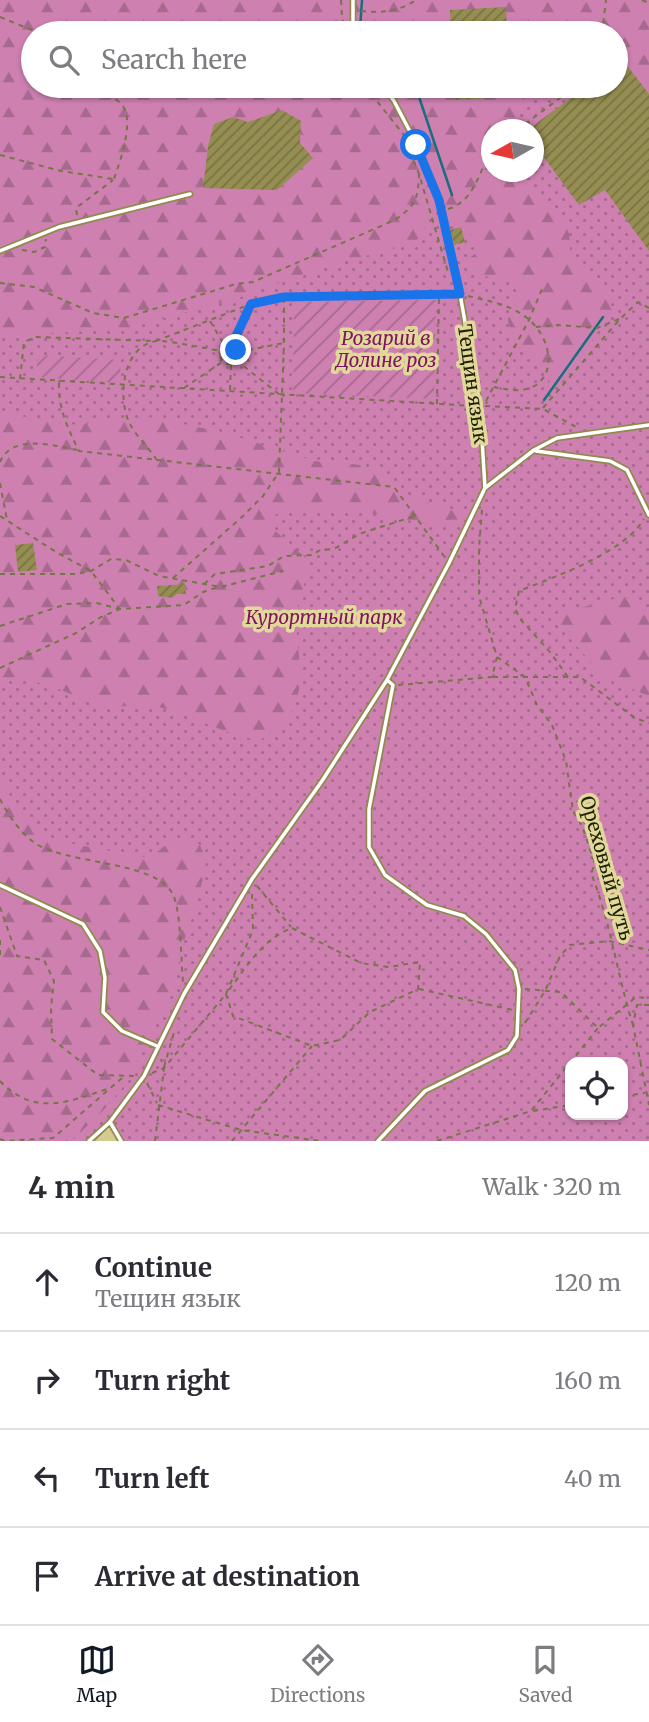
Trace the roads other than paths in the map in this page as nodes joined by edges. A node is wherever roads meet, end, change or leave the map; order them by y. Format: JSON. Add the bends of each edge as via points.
{"nodes":[{"id":1,"x":353,"y":0,"type":"edge"},
{"id":2,"x":353,"y":21,"type":"edge"},
{"id":3,"x":392,"y":98,"type":"edge"},
{"id":4,"x":190,"y":194,"type":"dead end"},
{"id":5,"x":0,"y":251,"type":"edge"},
{"id":6,"x":649,"y":425,"type":"edge"},
{"id":7,"x":534,"y":450,"type":"junction"},
{"id":8,"x":484,"y":490,"type":"junction"},
{"id":9,"x":648,"y":513,"type":"edge"},
{"id":10,"x":387,"y":680,"type":"junction"},
{"id":11,"x":0,"y":885,"type":"edge"},
{"id":12,"x":157,"y":1046,"type":"junction"},
{"id":13,"x":110,"y":1122,"type":"junction"},
{"id":14,"x":89,"y":1141,"type":"edge"},
{"id":15,"x":121,"y":1141,"type":"edge"},
{"id":16,"x":378,"y":1141,"type":"edge"}],
"edges":[{"from":1,"to":2,"type":"lane"},
{"from":3,"to":8,"type":"lane","name":"Тещин язык","via":[[427,167],[441,211],[480,406]]},
{"from":4,"to":5,"type":"lane","via":[[79,222]]},
{"from":6,"to":7,"type":"lane","via":[[556,439]]},
{"from":7,"to":8,"type":"lane"},
{"from":7,"to":9,"type":"lane","via":[[611,461],[627,470]]},
{"from":8,"to":10,"type":"lane"},
{"from":10,"to":12,"type":"lane","via":[[252,879]]},
{"from":10,"to":16,"type":"lane","via":[[393,685],[369,809],[369,847],[384,875],[427,905],[464,916],[486,934],[515,970],[519,989],[517,1036],[508,1050],[425,1091]]},
{"from":11,"to":12,"type":"lane","via":[[83,924],[100,951],[106,978],[103,1012],[122,1031]]},
{"from":12,"to":13,"type":"lane","via":[[144,1076]]},
{"from":13,"to":14,"type":"lane"},
{"from":13,"to":15,"type":"lane"}]}
